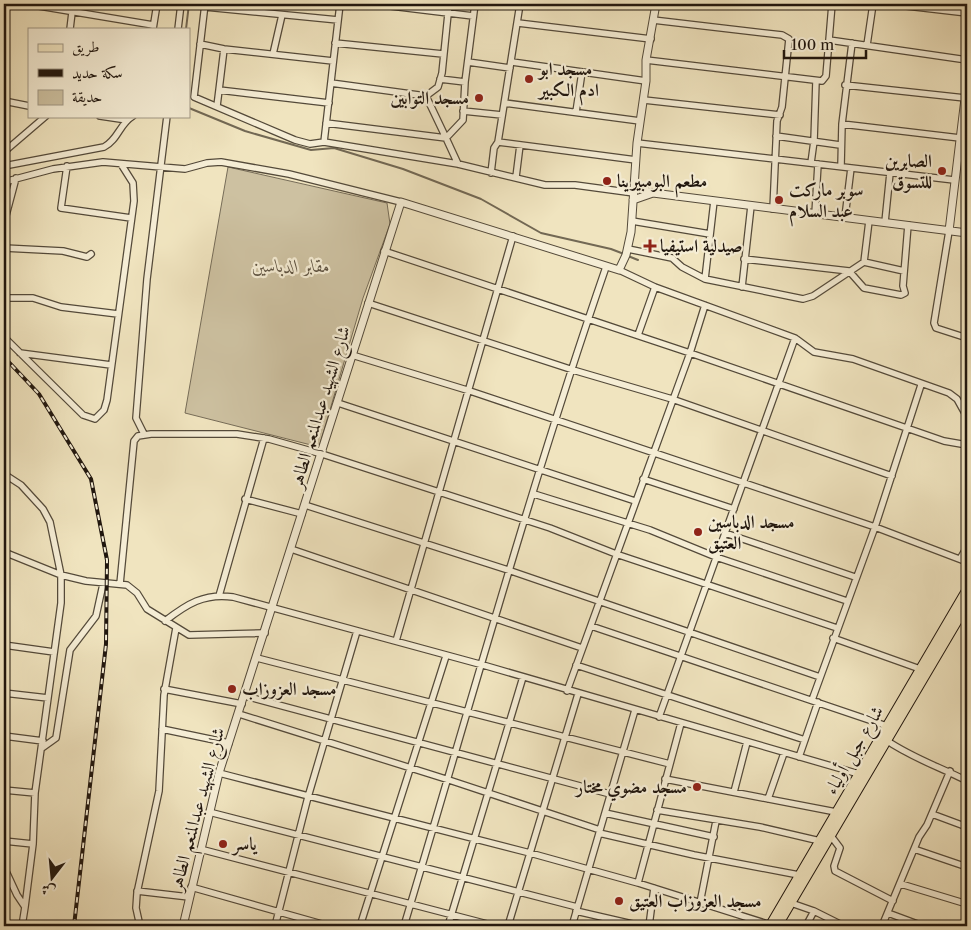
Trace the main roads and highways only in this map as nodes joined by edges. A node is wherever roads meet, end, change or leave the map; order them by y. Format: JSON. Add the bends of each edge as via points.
{"nodes":[{"id":1,"x":967,"y":590,"type":"edge"},
{"id":2,"x":967,"y":604,"type":"edge"},
{"id":3,"x":772,"y":926,"type":"edge"}],
"edges":[{"from":1,"to":3,"type":"main road","name":"شارع جبل أولياء"},
{"from":2,"to":3,"type":"main road","name":"شارع جبل أولياء","via":[[791,903]]}]}
